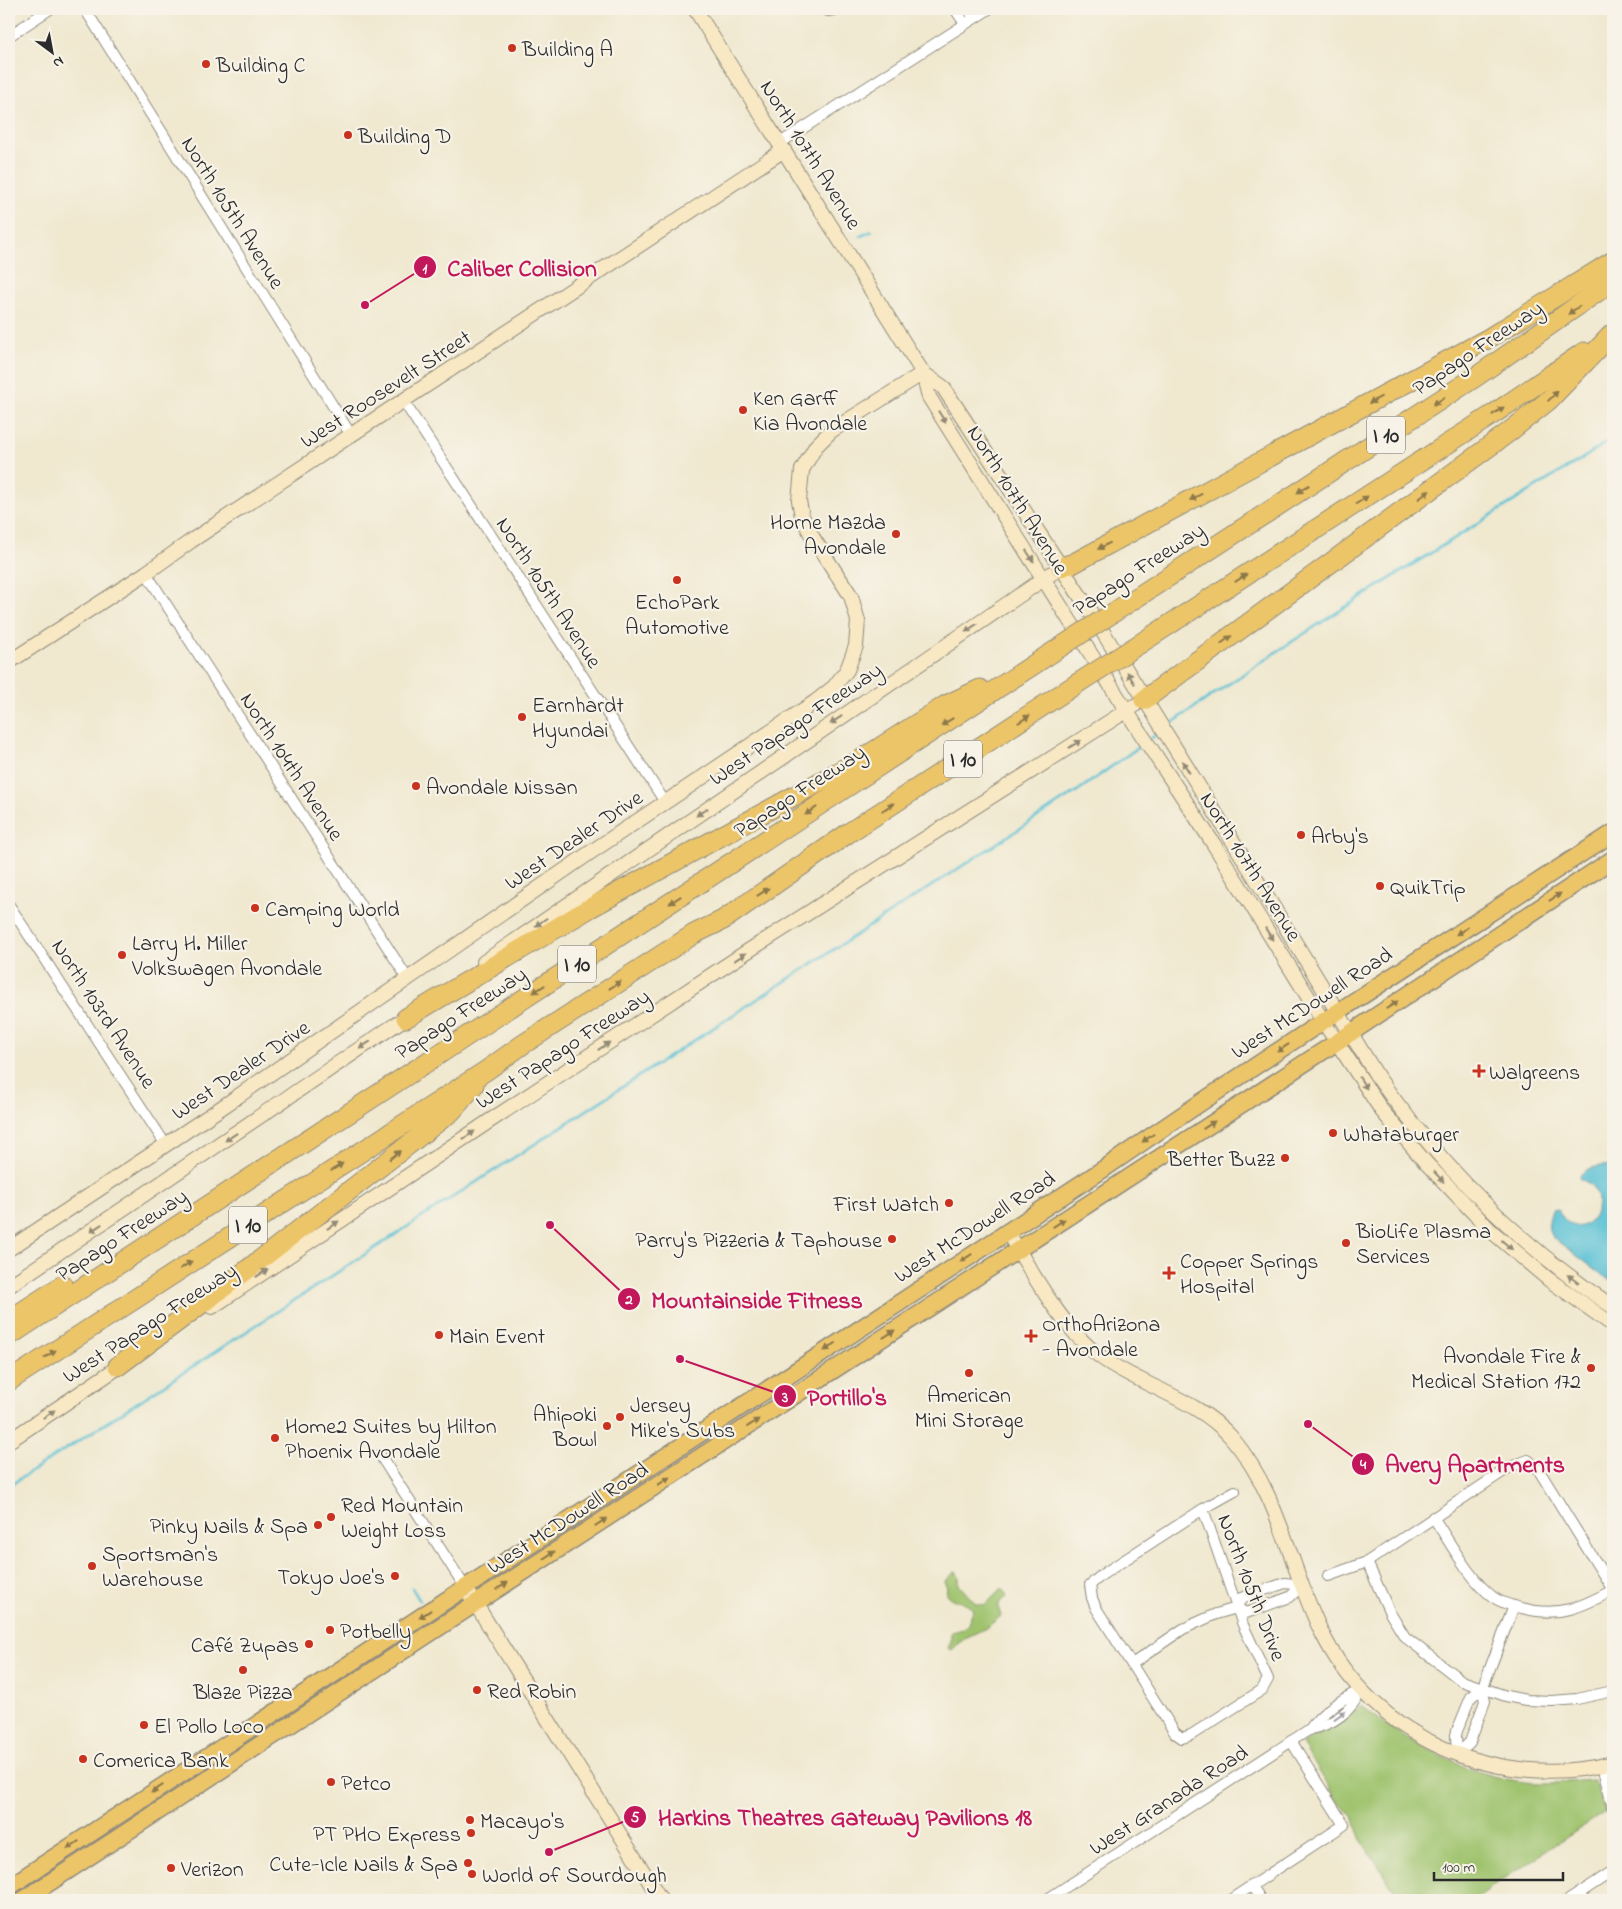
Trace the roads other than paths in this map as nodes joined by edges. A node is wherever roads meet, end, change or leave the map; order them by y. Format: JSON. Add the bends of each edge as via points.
{"nodes":[{"id":1,"x":50,"y":9,"type":"edge"},
{"id":2,"x":85,"y":9,"type":"edge"},
{"id":3,"x":695,"y":9,"type":"edge"},
{"id":4,"x":840,"y":9,"type":"edge"},
{"id":5,"x":956,"y":9,"type":"edge"},
{"id":6,"x":968,"y":9,"type":"edge"},
{"id":7,"x":989,"y":9,"type":"edge"},
{"id":8,"x":827,"y":10,"type":"edge"},
{"id":9,"x":974,"y":18,"type":"junction"},
{"id":10,"x":965,"y":24,"type":"junction"},
{"id":11,"x":9,"y":36,"type":"edge"},
{"id":12,"x":782,"y":147,"type":"junction"},
{"id":13,"x":1613,"y":261,"type":"edge"},
{"id":14,"x":1613,"y":281,"type":"edge"},
{"id":15,"x":1613,"y":332,"type":"edge"},
{"id":16,"x":923,"y":373,"type":"junction"},
{"id":17,"x":404,"y":402,"type":"junction"},
{"id":18,"x":352,"y":435,"type":"junction"},
{"id":19,"x":1062,"y":568,"type":"junction"},
{"id":20,"x":146,"y":573,"type":"junction"},
{"id":21,"x":1044,"y":578,"type":"junction"},
{"id":22,"x":9,"y":662,"type":"edge"},
{"id":23,"x":1032,"y":666,"type":"junction"},
{"id":24,"x":1144,"y":700,"type":"junction"},
{"id":25,"x":1127,"y":710,"type":"junction"},
{"id":26,"x":1183,"y":796,"type":"junction"},
{"id":27,"x":666,"y":802,"type":"junction"},
{"id":28,"x":1613,"y":833,"type":"edge"},
{"id":29,"x":1613,"y":858,"type":"edge"},
{"id":30,"x":1249,"y":868,"type":"junction"},
{"id":31,"x":1234,"y":878,"type":"junction"},
{"id":32,"x":9,"y":905,"type":"edge"},
{"id":33,"x":1282,"y":922,"type":"junction"},
{"id":34,"x":408,"y":978,"type":"junction"},
{"id":35,"x":1338,"y":1011,"type":"junction"},
{"id":36,"x":406,"y":1018,"type":"junction"},
{"id":37,"x":1323,"y":1021,"type":"junction"},
{"id":38,"x":1351,"y":1033,"type":"junction"},
{"id":39,"x":1337,"y":1042,"type":"junction"},
{"id":40,"x":487,"y":1070,"type":"junction"},
{"id":41,"x":166,"y":1145,"type":"junction"},
{"id":42,"x":1007,"y":1231,"type":"junction"},
{"id":43,"x":9,"y":1249,"type":"edge"},
{"id":44,"x":1018,"y":1250,"type":"junction"},
{"id":45,"x":122,"y":1262,"type":"junction"},
{"id":46,"x":9,"y":1286,"type":"edge"},
{"id":47,"x":1609,"y":1304,"type":"edge"},
{"id":48,"x":1596,"y":1314,"type":"junction"},
{"id":49,"x":9,"y":1320,"type":"edge"},
{"id":50,"x":1613,"y":1325,"type":"edge"},
{"id":51,"x":9,"y":1336,"type":"edge"},
{"id":52,"x":118,"y":1366,"type":"junction"},
{"id":53,"x":9,"y":1381,"type":"edge"},
{"id":54,"x":9,"y":1441,"type":"edge"},
{"id":55,"x":380,"y":1455,"type":"dead end"},
{"id":56,"x":1235,"y":1491,"type":"dead end"},
{"id":57,"x":1203,"y":1509,"type":"junction"},
{"id":58,"x":1433,"y":1518,"type":"junction"},
{"id":59,"x":1366,"y":1562,"type":"junction"},
{"id":60,"x":1328,"y":1576,"type":"dead end"},
{"id":61,"x":1302,"y":1585,"type":"junction"},
{"id":62,"x":465,"y":1587,"type":"junction"},
{"id":63,"x":1263,"y":1590,"type":"junction"},
{"id":64,"x":1613,"y":1590,"type":"edge"},
{"id":65,"x":476,"y":1603,"type":"junction"},
{"id":66,"x":1268,"y":1606,"type":"junction"},
{"id":67,"x":1514,"y":1606,"type":"junction"},
{"id":68,"x":1237,"y":1608,"type":"junction"},
{"id":69,"x":390,"y":1637,"type":"junction"},
{"id":70,"x":1132,"y":1664,"type":"junction"},
{"id":71,"x":312,"y":1688,"type":"junction"},
{"id":72,"x":1482,"y":1688,"type":"junction"},
{"id":73,"x":1361,"y":1690,"type":"junction"},
{"id":74,"x":1613,"y":1690,"type":"edge"},
{"id":75,"x":324,"y":1702,"type":"junction"},
{"id":76,"x":1463,"y":1716,"type":"junction"},
{"id":77,"x":1478,"y":1722,"type":"junction"},
{"id":78,"x":1291,"y":1741,"type":"junction"},
{"id":79,"x":1457,"y":1755,"type":"junction"},
{"id":80,"x":1607,"y":1764,"type":"edge"},
{"id":81,"x":220,"y":1771,"type":"junction"},
{"id":82,"x":1613,"y":1808,"type":"edge"},
{"id":83,"x":1613,"y":1871,"type":"edge"},
{"id":84,"x":1252,"y":1886,"type":"junction"},
{"id":85,"x":9,"y":1887,"type":"edge"},
{"id":86,"x":23,"y":1900,"type":"edge"},
{"id":87,"x":660,"y":1900,"type":"edge"},
{"id":88,"x":1046,"y":1900,"type":"edge"},
{"id":89,"x":1230,"y":1900,"type":"edge"},
{"id":90,"x":1261,"y":1900,"type":"edge"},
{"id":91,"x":1569,"y":1900,"type":"edge"}],
"edges":[{"from":1,"to":11,"type":"street"},
{"from":2,"to":18,"type":"street","name":"North 105th Avenue"},
{"from":3,"to":12,"type":"main road","name":"North 107th Avenue"},
{"from":4,"to":8,"type":"street"},
{"from":5,"to":10,"type":"street"},
{"from":6,"to":9,"type":"street"},
{"from":7,"to":9,"type":"street","name":"West Roosevelt Street"},
{"from":9,"to":10,"type":"street","name":"West Roosevelt Street"},
{"from":10,"to":12,"type":"street","name":"West Roosevelt Street"},
{"from":12,"to":16,"type":"main road","name":"North 107th Avenue"},
{"from":12,"to":17,"type":"main road","name":"West Roosevelt Street"},
{"from":13,"to":19,"type":"highway","one_way":true,"via":[[1489,338]]},
{"from":14,"to":23,"type":"highway","name":"Papago Freeway","number":"I 10","one_way":true,"bridge":true,"via":[[1477,376]]},
{"from":24,"to":15,"type":"highway","one_way":true,"via":[[1509,432],[1549,400]]},
{"from":40,"to":15,"type":"highway","number":"I 10","one_way":true,"bridge":true,"via":[[694,934],[723,920],[847,834]]},
{"from":16,"to":19,"type":"main road","name":"North 107th Avenue","via":[[943,387]]},
{"from":16,"to":21,"type":"main road","name":"North 107th Avenue","one_way":true,"via":[[929,397]]},
{"from":16,"to":27,"type":"main road","name":"West Dealer Drive","via":[[832,430],[816,446],[802,470],[799,501],[802,516],[850,596],[858,621],[856,646],[847,670],[834,687],[815,702]]},
{"from":17,"to":18,"type":"main road","name":"West Roosevelt Street"},
{"from":17,"to":27,"type":"street","name":"North 105th Avenue"},
{"from":18,"to":20,"type":"main road","name":"West Roosevelt Street"},
{"from":19,"to":21,"type":"main road","name":"West Papago Freeway"},
{"from":24,"to":19,"type":"main road","name":"North 107th Avenue","one_way":true},
{"from":20,"to":22,"type":"main road","name":"West Roosevelt Street"},
{"from":20,"to":34,"type":"street","name":"North 104th Avenue"},
{"from":21,"to":25,"type":"main road","name":"North 107th Avenue"},
{"from":21,"to":36,"type":"main road","name":"West Papago Freeway","one_way":true,"via":[[542,921]]},
{"from":23,"to":36,"type":"highway","via":[[946,705],[860,760],[590,908]]},
{"from":23,"to":45,"type":"highway","name":"Papago Freeway","number":"I 10","one_way":true},
{"from":24,"to":25,"type":"main road","name":"West Papago Freeway"},
{"from":30,"to":24,"type":"main road","name":"North 107th Avenue","one_way":true},
{"from":25,"to":26,"type":"main road","name":"North 107th Avenue"},
{"from":52,"to":25,"type":"main road","name":"West Papago Freeway","one_way":true,"via":[[172,1334],[757,946]]},
{"from":26,"to":30,"type":"main road","via":[[1192,798],[1236,862]]},
{"from":26,"to":31,"type":"main road","name":"North 107th Avenue"},
{"from":27,"to":34,"type":"main road","name":"West Dealer Drive"},
{"from":28,"to":35,"type":"main road","name":"West McDowell Road","one_way":true},
{"from":38,"to":29,"type":"main road","name":"West McDowell Road","one_way":true},
{"from":30,"to":33,"type":"main road","name":"North 107th Avenue"},
{"from":31,"to":33,"type":"main road","via":[[1246,880],[1267,911]]},
{"from":31,"to":37,"type":"main road","name":"North 107th Avenue","one_way":true},
{"from":32,"to":41,"type":"street","name":"North 103rd Avenue"},
{"from":33,"to":35,"type":"main road","name":"North 107th Avenue"},
{"from":34,"to":41,"type":"main road","name":"West Dealer Drive"},
{"from":35,"to":37,"type":"main road","name":"West McDowell Road"},
{"from":35,"to":38,"type":"main road","name":"North 107th Avenue"},
{"from":36,"to":46,"type":"main road","name":"West Papago Freeway","one_way":true},
{"from":37,"to":39,"type":"main road","name":"North 107th Avenue"},
{"from":37,"to":42,"type":"main road","name":"West McDowell Road","one_way":true},
{"from":38,"to":39,"type":"main road","name":"West McDowell Road"},
{"from":47,"to":38,"type":"main road","name":"North 107th Avenue","one_way":true,"via":[[1513,1230],[1456,1174],[1395,1102]]},
{"from":44,"to":39,"type":"main road","name":"West McDowell Road","one_way":true},
{"from":39,"to":48,"type":"main road","name":"North 107th Avenue","one_way":true,"via":[[1402,1137],[1468,1208],[1519,1256]]},
{"from":52,"to":40,"type":"highway","one_way":true,"via":[[452,1111]]},
{"from":53,"to":40,"type":"highway","number":"I 10","one_way":true},
{"from":41,"to":43,"type":"main road","name":"West Dealer Drive"},
{"from":42,"to":44,"type":"main road"},
{"from":42,"to":62,"type":"main road","name":"West McDowell Road","one_way":true},
{"from":44,"to":61,"type":"main road","via":[[1054,1306],[1091,1349],[1131,1376],[1197,1410],[1239,1446],[1270,1498]]},
{"from":65,"to":44,"type":"main road","name":"West McDowell Road","one_way":true},
{"from":45,"to":49,"type":"highway","via":[[66,1284]]},
{"from":45,"to":51,"type":"highway","name":"Papago Freeway","number":"I 10"},
{"from":47,"to":48,"type":"main road"},
{"from":48,"to":50,"type":"main road","name":"North 107th Avenue"},
{"from":54,"to":52,"type":"main road","name":"West Papago Freeway","one_way":true},
{"from":55,"to":62,"type":"street"},
{"from":56,"to":57,"type":"street"},
{"from":57,"to":68,"type":"street","name":"North 105th Drive"},
{"from":57,"to":70,"type":"street","via":[[1090,1585],[1096,1608]]},
{"from":58,"to":59,"type":"street"},
{"from":58,"to":64,"type":"street","via":[[1510,1467],[1528,1460],[1538,1470]]},
{"from":58,"to":67,"type":"street","via":[[1483,1587],[1494,1598]]},
{"from":59,"to":60,"type":"street"},
{"from":59,"to":72,"type":"street","via":[[1405,1637],[1462,1681]]},
{"from":61,"to":63,"type":"street","via":[[1285,1583]]},
{"from":61,"to":66,"type":"street","via":[[1290,1597]]},
{"from":61,"to":73,"type":"main road","via":[[1327,1644]]},
{"from":62,"to":65,"type":"main road"},
{"from":62,"to":69,"type":"main road","name":"West McDowell Road","one_way":true},
{"from":63,"to":66,"type":"street"},
{"from":63,"to":68,"type":"street","via":[[1241,1598]]},
{"from":64,"to":67,"type":"street","via":[[1581,1607],[1565,1611],[1548,1613]]},
{"from":65,"to":75,"type":"main road","name":"West McDowell Road"},
{"from":65,"to":87,"type":"main road"},
{"from":66,"to":68,"type":"street","via":[[1246,1614]]},
{"from":67,"to":72,"type":"street"},
{"from":68,"to":70,"type":"street","via":[[1183,1630]]},
{"from":68,"to":70,"type":"street","name":"North 105th Drive","via":[[1268,1679],[1262,1690],[1191,1735],[1182,1738],[1175,1733]]},
{"from":69,"to":71,"type":"main road","name":"West McDowell Road"},
{"from":69,"to":75,"type":"main road","via":[[365,1664],[329,1688],[323,1696]]},
{"from":71,"to":81,"type":"main road","via":[[307,1704],[238,1748]]},
{"from":71,"to":85,"type":"main road","name":"West McDowell Road","one_way":true},
{"from":72,"to":74,"type":"street","via":[[1526,1700],[1552,1701]]},
{"from":72,"to":76,"type":"street","via":[[1470,1696]]},
{"from":72,"to":77,"type":"street","via":[[1485,1701]]},
{"from":73,"to":78,"type":"street","name":"West Granada Road","via":[[1318,1716],[1310,1729]]},
{"from":73,"to":79,"type":"main road","via":[[1402,1725]]},
{"from":75,"to":81,"type":"main road","name":"West McDowell Road"},
{"from":76,"to":77,"type":"street"},
{"from":76,"to":79,"type":"street","via":[[1456,1736]]},
{"from":77,"to":79,"type":"street","via":[[1470,1742]]},
{"from":78,"to":84,"type":"street","via":[[1344,1825]]},
{"from":78,"to":88,"type":"street","name":"West Granada Road"},
{"from":79,"to":80,"type":"main road","via":[[1499,1766],[1537,1771],[1570,1771]]},
{"from":80,"to":82,"type":"street"},
{"from":81,"to":86,"type":"main road","name":"West McDowell Road"},
{"from":83,"to":91,"type":"street"},
{"from":84,"to":89,"type":"street"},
{"from":84,"to":90,"type":"street"}]}
